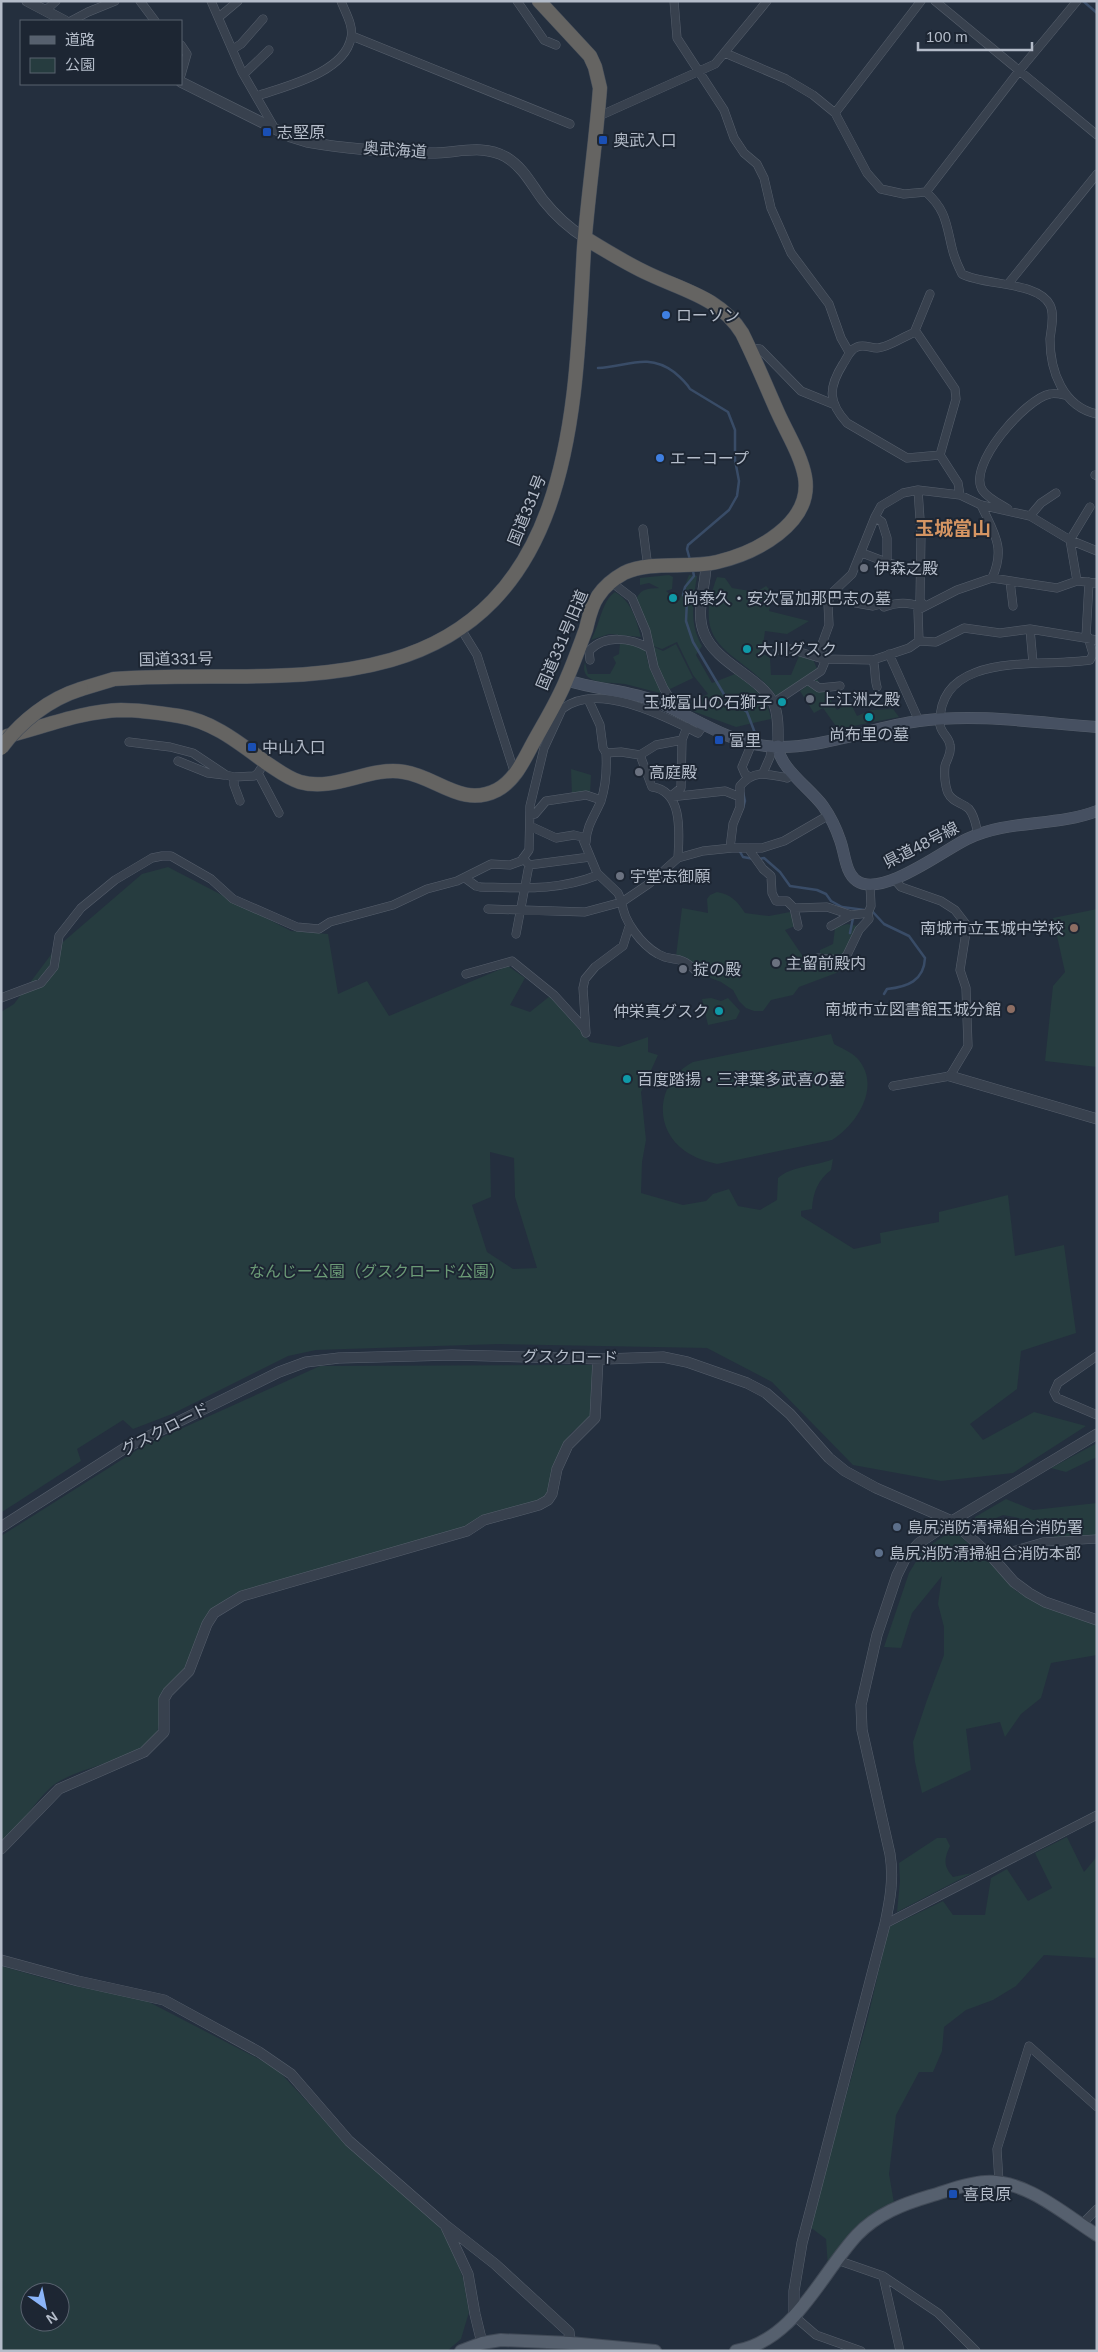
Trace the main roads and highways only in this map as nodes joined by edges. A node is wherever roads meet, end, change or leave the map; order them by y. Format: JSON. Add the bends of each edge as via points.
{"nodes":[{"id":1,"x":539,"y":1,"type":"edge"},
{"id":2,"x":585,"y":238,"type":"junction"},
{"id":3,"x":566,"y":680,"type":"junction"},
{"id":4,"x":1097,"y":727,"type":"edge"},
{"id":5,"x":1,"y":737,"type":"edge"},
{"id":6,"x":775,"y":746,"type":"junction"},
{"id":7,"x":1,"y":748,"type":"edge"},
{"id":8,"x":1097,"y":811,"type":"edge"},
{"id":9,"x":1097,"y":2235,"type":"edge"},
{"id":10,"x":582,"y":2347,"type":"edge"},
{"id":11,"x":630,"y":2350,"type":"edge"},
{"id":12,"x":461,"y":2351,"type":"edge"},
{"id":13,"x":655,"y":2351,"type":"edge"},
{"id":14,"x":736,"y":2351,"type":"edge"}],
"edges":[{"from":1,"to":2,"type":"highway","name":"国道331号","via":[[590,56],[600,88]]},
{"from":2,"to":3,"type":"highway","name":"国道331号旧道","via":[[632,266],[714,303],[729,314],[750,348],[802,467],[806,484],[803,501],[792,522],[730,558],[648,568],[624,573],[611,582],[592,606]]},
{"from":2,"to":7,"type":"highway","name":"国道331号","bridge":true,"via":[[574,396],[563,461],[538,536],[527,557],[497,597],[461,628],[415,652],[382,662],[322,673],[114,679],[80,689],[32,716]]},
{"from":3,"to":5,"type":"highway","name":"国道331号旧道","via":[[558,706],[515,774],[494,792],[471,797],[402,771],[310,784],[262,767],[205,723],[179,716],[134,711],[103,712]]},
{"from":3,"to":6,"type":"main road","via":[[641,696],[752,743]]},
{"from":4,"to":6,"type":"main road","via":[[941,719],[811,744]]},
{"from":6,"to":8,"type":"main road","name":"県道48号線","via":[[782,760],[829,815],[841,842],[847,867],[859,883],[894,880],[978,834],[1004,826],[1078,818]]},
{"from":9,"to":14,"type":"main road","via":[[1027,2191],[999,2182],[969,2184],[892,2210],[858,2235],[794,2316],[769,2338]]},
{"from":10,"to":11,"type":"main road"},
{"from":10,"to":12,"type":"main road","via":[[570,2343],[501,2340]]},
{"from":11,"to":13,"type":"main road"}]}
